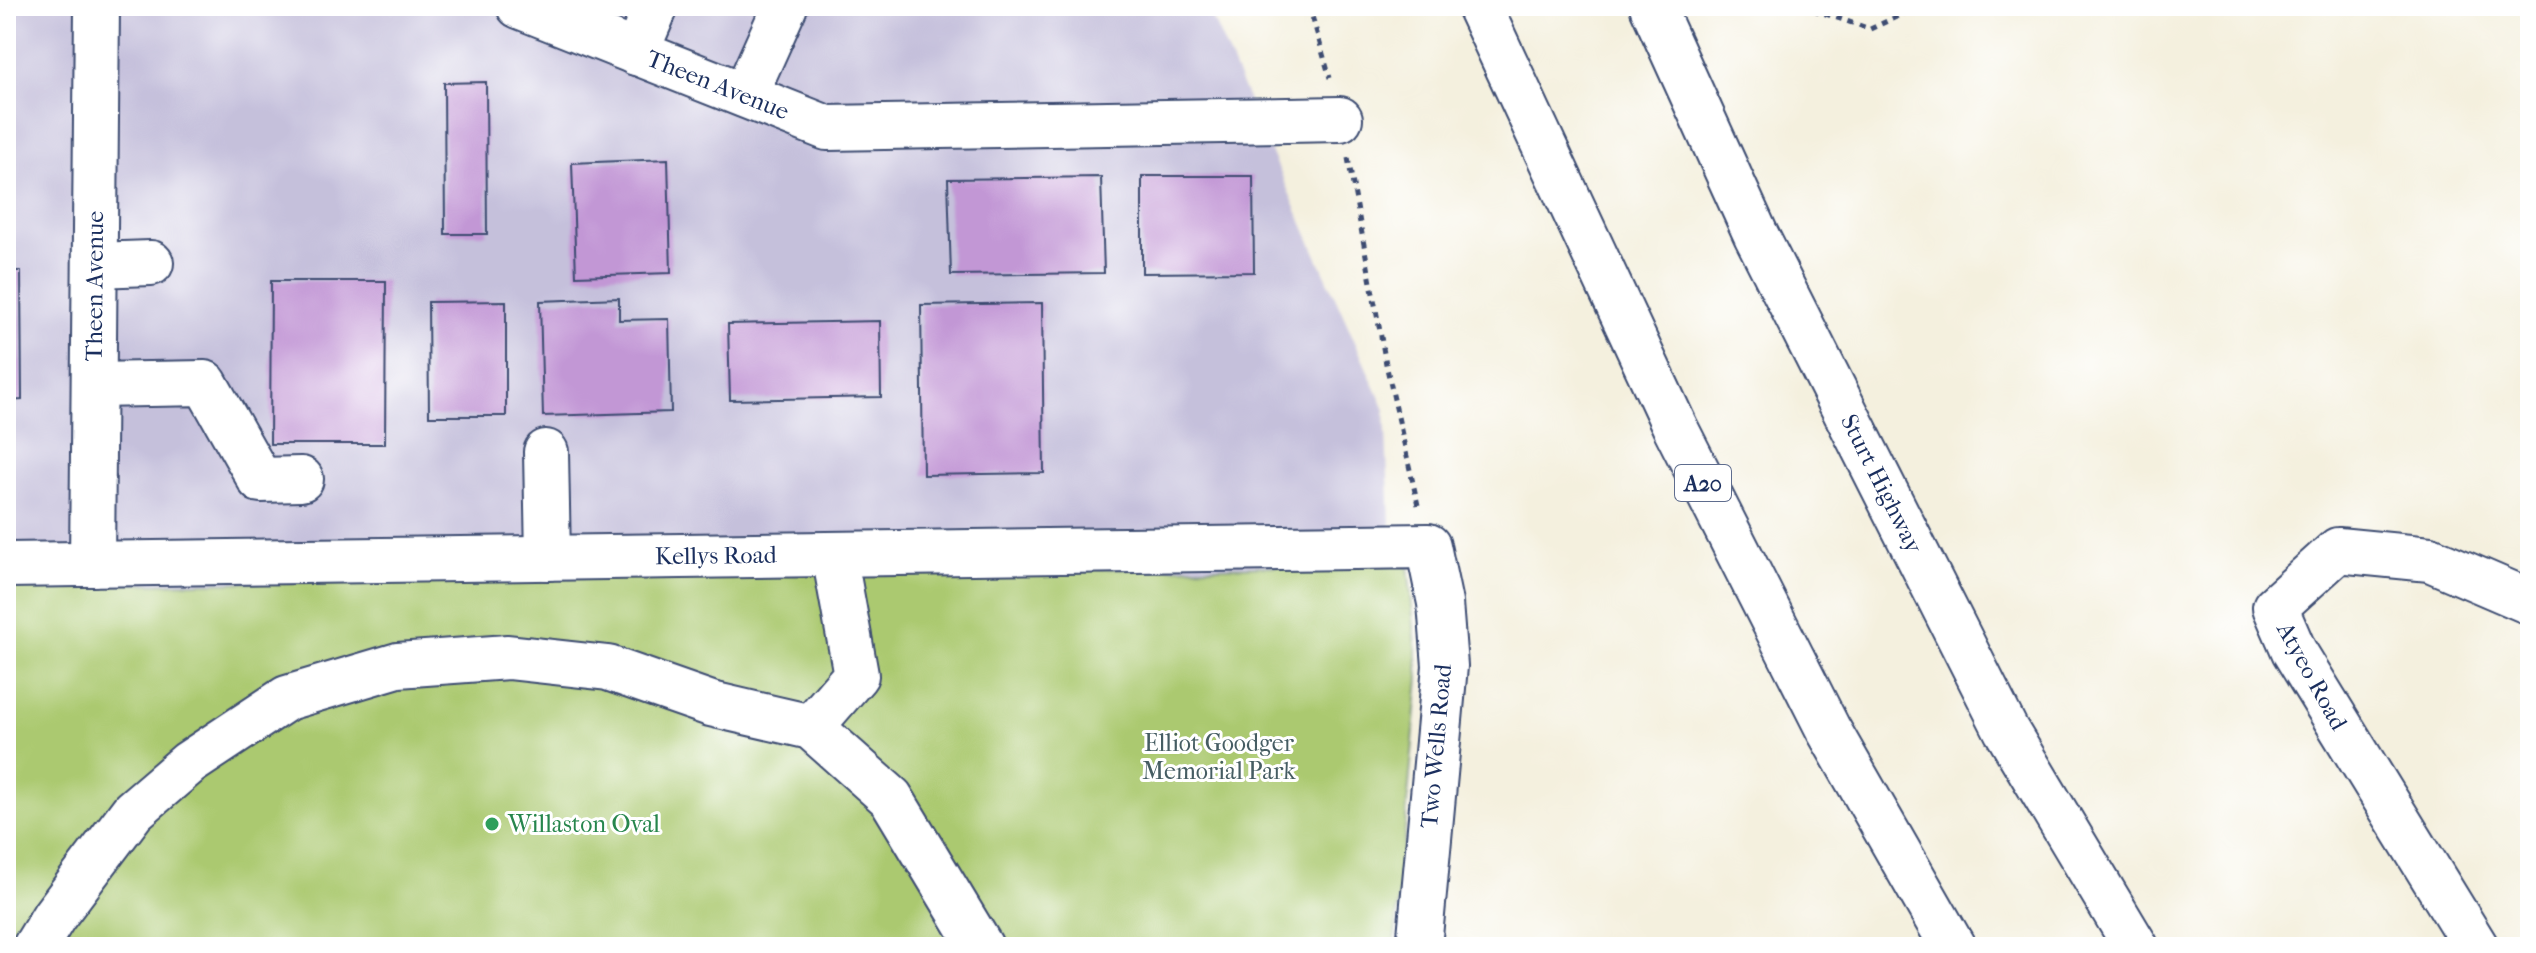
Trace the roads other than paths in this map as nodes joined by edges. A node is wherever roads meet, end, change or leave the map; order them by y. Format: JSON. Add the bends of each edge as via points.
{"nodes":[{"id":1,"x":97,"y":6,"type":"edge"},
{"id":2,"x":656,"y":6,"type":"edge"},
{"id":3,"x":785,"y":6,"type":"edge"},
{"id":4,"x":1479,"y":6,"type":"edge"},
{"id":5,"x":1652,"y":6,"type":"edge"},
{"id":6,"x":541,"y":10,"type":"edge"},
{"id":7,"x":636,"y":53,"type":"junction"},
{"id":8,"x":745,"y":95,"type":"junction"},
{"id":9,"x":1340,"y":119,"type":"road end"},
{"id":10,"x":151,"y":263,"type":"dead end"},
{"id":11,"x":95,"y":265,"type":"junction"},
{"id":12,"x":94,"y":385,"type":"junction"},
{"id":13,"x":546,"y":452,"type":"dead end"},
{"id":14,"x":301,"y":479,"type":"dead end"},
{"id":15,"x":1428,"y":546,"type":"joint"},
{"id":16,"x":834,"y":554,"type":"junction"},
{"id":17,"x":548,"y":558,"type":"junction"},
{"id":18,"x":92,"y":564,"type":"junction"},
{"id":19,"x":6,"y":565,"type":"edge"},
{"id":20,"x":2530,"y":602,"type":"edge"},
{"id":21,"x":811,"y":727,"type":"junction"},
{"id":22,"x":35,"y":947,"type":"edge"},
{"id":23,"x":981,"y":947,"type":"edge"},
{"id":24,"x":1419,"y":947,"type":"edge"},
{"id":25,"x":1953,"y":947,"type":"edge"},
{"id":26,"x":2136,"y":947,"type":"edge"},
{"id":27,"x":2476,"y":947,"type":"edge"}],
"edges":[{"from":1,"to":11,"type":"main road","name":"Theen Avenue"},
{"from":2,"to":7,"type":"main road"},
{"from":3,"to":8,"type":"main road"},
{"from":4,"to":25,"type":"main road","number":"A20","via":[[1675,427],[1828,729]]},
{"from":5,"to":26,"type":"main road","name":"Sturt Highway","via":[[1756,235],[1999,716]]},
{"from":6,"to":7,"type":"main road","name":"Theen Avenue"},
{"from":7,"to":8,"type":"main road","name":"Theen Avenue"},
{"from":8,"to":9,"type":"main road","name":"Theen Avenue","via":[[827,128]]},
{"from":10,"to":11,"type":"main road"},
{"from":11,"to":12,"type":"main road","name":"Theen Avenue"},
{"from":12,"to":14,"type":"main road","via":[[205,383],[260,480]]},
{"from":12,"to":18,"type":"main road","name":"Theen Avenue"},
{"from":13,"to":17,"type":"main road"},
{"from":15,"to":16,"type":"main road","name":"Kellys Road"},
{"from":15,"to":24,"type":"main road","name":"Two Wells Road","via":[[1445,666]]},
{"from":16,"to":17,"type":"main road","name":"Kellys Road"},
{"from":16,"to":21,"type":"main road","via":[[856,675]]},
{"from":17,"to":18,"type":"main road","name":"Kellys Road"},
{"from":18,"to":19,"type":"main road","name":"Kellys Road"},
{"from":20,"to":27,"type":"main road","name":"Atyeo Road","via":[[2430,559],[2338,550],[2275,607],[2294,651]]},
{"from":21,"to":22,"type":"main road","via":[[711,704],[608,668],[508,657],[398,665],[287,698],[189,763],[133,811]]},
{"from":21,"to":23,"type":"main road","via":[[891,798]]}]}
